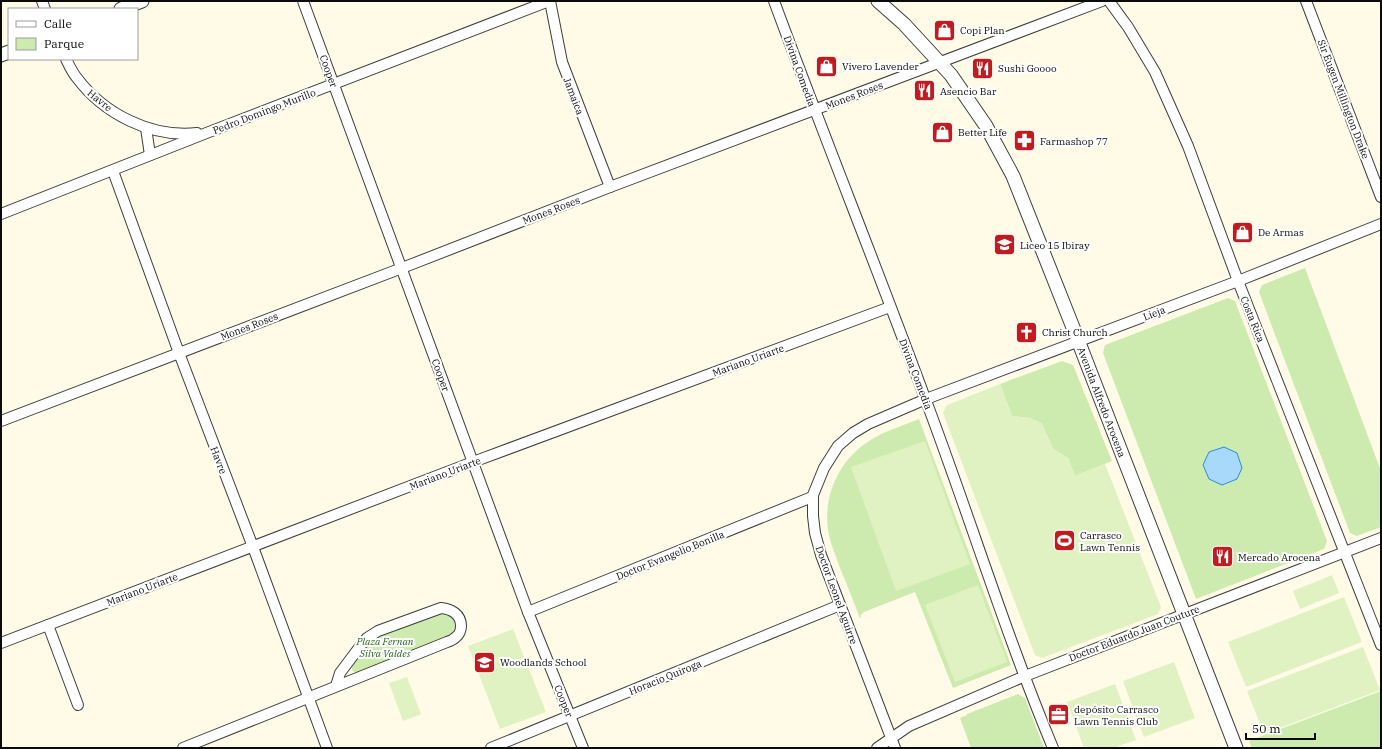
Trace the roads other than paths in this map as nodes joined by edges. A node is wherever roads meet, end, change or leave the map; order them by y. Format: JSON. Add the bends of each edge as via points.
{"nodes":[{"id":1,"x":142,"y":1,"type":"edge"},
{"id":2,"x":303,"y":1,"type":"edge"},
{"id":3,"x":550,"y":1,"type":"edge"},
{"id":4,"x":774,"y":1,"type":"edge"},
{"id":5,"x":878,"y":1,"type":"edge"},
{"id":6,"x":1102,"y":1,"type":"edge"},
{"id":7,"x":1109,"y":1,"type":"edge"},
{"id":8,"x":1306,"y":1,"type":"edge"},
{"id":9,"x":124,"y":8,"type":"edge"},
{"id":10,"x":67,"y":60,"type":"edge"},
{"id":11,"x":940,"y":62,"type":"junction"},
{"id":12,"x":334,"y":85,"type":"junction"},
{"id":13,"x":814,"y":110,"type":"junction"},
{"id":14,"x":146,"y":128,"type":"junction"},
{"id":15,"x":209,"y":132,"type":"junction"},
{"id":16,"x":150,"y":155,"type":"junction"},
{"id":17,"x":113,"y":171,"type":"junction"},
{"id":18,"x":610,"y":187,"type":"junction"},
{"id":19,"x":1381,"y":197,"type":"edge"},
{"id":20,"x":1,"y":214,"type":"edge"},
{"id":21,"x":1381,"y":224,"type":"edge"},
{"id":22,"x":402,"y":268,"type":"junction"},
{"id":23,"x":1238,"y":281,"type":"junction"},
{"id":24,"x":890,"y":307,"type":"junction"},
{"id":25,"x":1078,"y":341,"type":"junction"},
{"id":26,"x":179,"y":353,"type":"junction"},
{"id":27,"x":926,"y":398,"type":"junction"},
{"id":28,"x":1,"y":421,"type":"edge"},
{"id":29,"x":473,"y":462,"type":"junction"},
{"id":30,"x":812,"y":498,"type":"junction"},
{"id":31,"x":1381,"y":538,"type":"edge"},
{"id":32,"x":253,"y":547,"type":"junction"},
{"id":33,"x":1345,"y":552,"type":"junction"},
{"id":34,"x":840,"y":605,"type":"junction"},
{"id":35,"x":528,"y":612,"type":"junction"},
{"id":36,"x":1184,"y":614,"type":"junction"},
{"id":37,"x":48,"y":625,"type":"junction"},
{"id":38,"x":1,"y":643,"type":"edge"},
{"id":39,"x":1381,"y":645,"type":"edge"},
{"id":40,"x":1025,"y":676,"type":"junction"},
{"id":41,"x":336,"y":686,"type":"junction"},
{"id":42,"x":308,"y":699,"type":"junction"},
{"id":43,"x":78,"y":705,"type":"dead end"},
{"id":44,"x":570,"y":716,"type":"junction"},
{"id":45,"x":891,"y":737,"type":"junction"},
{"id":46,"x":183,"y":748,"type":"edge"},
{"id":47,"x":327,"y":748,"type":"edge"},
{"id":48,"x":491,"y":748,"type":"edge"},
{"id":49,"x":583,"y":748,"type":"edge"},
{"id":50,"x":877,"y":748,"type":"edge"},
{"id":51,"x":895,"y":748,"type":"edge"},
{"id":52,"x":1053,"y":748,"type":"edge"},
{"id":53,"x":1236,"y":748,"type":"edge"}],
"edges":[{"from":1,"to":9,"type":"street"},
{"from":2,"to":12,"type":"street","name":"Cooper"},
{"from":3,"to":12,"type":"street","name":"Pedro Domingo Murillo"},
{"from":3,"to":18,"type":"street","name":"Jamaica","via":[[562,62]]},
{"from":4,"to":13,"type":"street","name":"Divina Comedia"},
{"from":5,"to":11,"type":"street","name":"Avenida Alfredo Arocena"},
{"from":6,"to":11,"type":"street","name":"Mones Roses"},
{"from":7,"to":23,"type":"street","name":"Costa Rica","via":[[1128,27],[1158,79],[1188,146]]},
{"from":8,"to":19,"type":"street","name":"Sir Eugen Millington Drake"},
{"from":10,"to":14,"type":"street","name":"Havre","via":[[76,77],[99,101]]},
{"from":11,"to":13,"type":"street","name":"Mones Roses"},
{"from":11,"to":25,"type":"street","name":"Avenida Alfredo Arocena","via":[[970,101],[1004,157]]},
{"from":12,"to":15,"type":"street","name":"Pedro Domingo Murillo"},
{"from":12,"to":22,"type":"street","name":"Cooper"},
{"from":13,"to":18,"type":"street","name":"Mones Roses"},
{"from":13,"to":24,"type":"street","name":"Divina Comedia"},
{"from":14,"to":15,"type":"street","name":"Havre","via":[[188,134]]},
{"from":14,"to":16,"type":"street"},
{"from":15,"to":16,"type":"street","name":"Pedro Domingo Murillo"},
{"from":16,"to":17,"type":"street","name":"Pedro Domingo Murillo"},
{"from":17,"to":20,"type":"street","name":"Pedro Domingo Murillo"},
{"from":17,"to":26,"type":"street","name":"Havre"},
{"from":18,"to":22,"type":"street","name":"Mones Roses"},
{"from":21,"to":23,"type":"street","name":"Lieja"},
{"from":22,"to":26,"type":"street","name":"Mones Roses"},
{"from":22,"to":29,"type":"street","name":"Cooper"},
{"from":23,"to":25,"type":"street","name":"Lieja"},
{"from":23,"to":33,"type":"street","name":"Costa Rica"},
{"from":24,"to":27,"type":"street","name":"Divina Comedia"},
{"from":24,"to":29,"type":"street","name":"Mariano Uriarte"},
{"from":25,"to":27,"type":"street","name":"Lieja"},
{"from":25,"to":36,"type":"street","name":"Avenida Alfredo Arocena"},
{"from":26,"to":28,"type":"street","name":"Mones Roses"},
{"from":26,"to":32,"type":"street","name":"Havre"},
{"from":27,"to":30,"type":"street","name":"Doctor Leonel Aguirre","via":[[868,424],[838,446],[824,468]]},
{"from":27,"to":40,"type":"street","name":"Divina Comedia"},
{"from":29,"to":32,"type":"street","name":"Mariano Uriarte"},
{"from":29,"to":35,"type":"street","name":"Cooper"},
{"from":30,"to":34,"type":"street","name":"Doctor Leonel Aguirre","via":[[815,533]]},
{"from":30,"to":35,"type":"street","name":"Doctor Evangelio Bonilla"},
{"from":31,"to":33,"type":"street","name":"Doctor Eduardo Juan Couture"},
{"from":32,"to":37,"type":"street","name":"Mariano Uriarte"},
{"from":32,"to":42,"type":"street","name":"Havre"},
{"from":33,"to":36,"type":"street","name":"Doctor Eduardo Juan Couture"},
{"from":33,"to":39,"type":"street","name":"Costa Rica"},
{"from":34,"to":44,"type":"street","name":"Horacio Quiroga"},
{"from":34,"to":45,"type":"street","name":"Doctor Leonel Aguirre"},
{"from":35,"to":44,"type":"street","name":"Cooper"},
{"from":36,"to":40,"type":"street","name":"Doctor Eduardo Juan Couture"},
{"from":36,"to":53,"type":"street","name":"Avenida Alfredo Arocena"},
{"from":37,"to":38,"type":"street","name":"Mariano Uriarte"},
{"from":37,"to":43,"type":"street"},
{"from":40,"to":45,"type":"street","name":"Doctor Eduardo Juan Couture","via":[[909,726]]},
{"from":40,"to":52,"type":"street","name":"Divina Comedia"},
{"from":41,"to":41,"type":"street","via":[[456,637],[461,631],[459,617],[455,612],[441,608],[378,631],[360,645],[340,673]]},
{"from":41,"to":42,"type":"street"},
{"from":42,"to":46,"type":"street"},
{"from":42,"to":47,"type":"street","name":"Havre"},
{"from":44,"to":48,"type":"street","name":"Horacio Quiroga"},
{"from":44,"to":49,"type":"street","name":"Cooper"},
{"from":45,"to":50,"type":"street","name":"Doctor Eduardo Juan Couture"},
{"from":45,"to":51,"type":"street","name":"Doctor Leonel Aguirre"}]}
